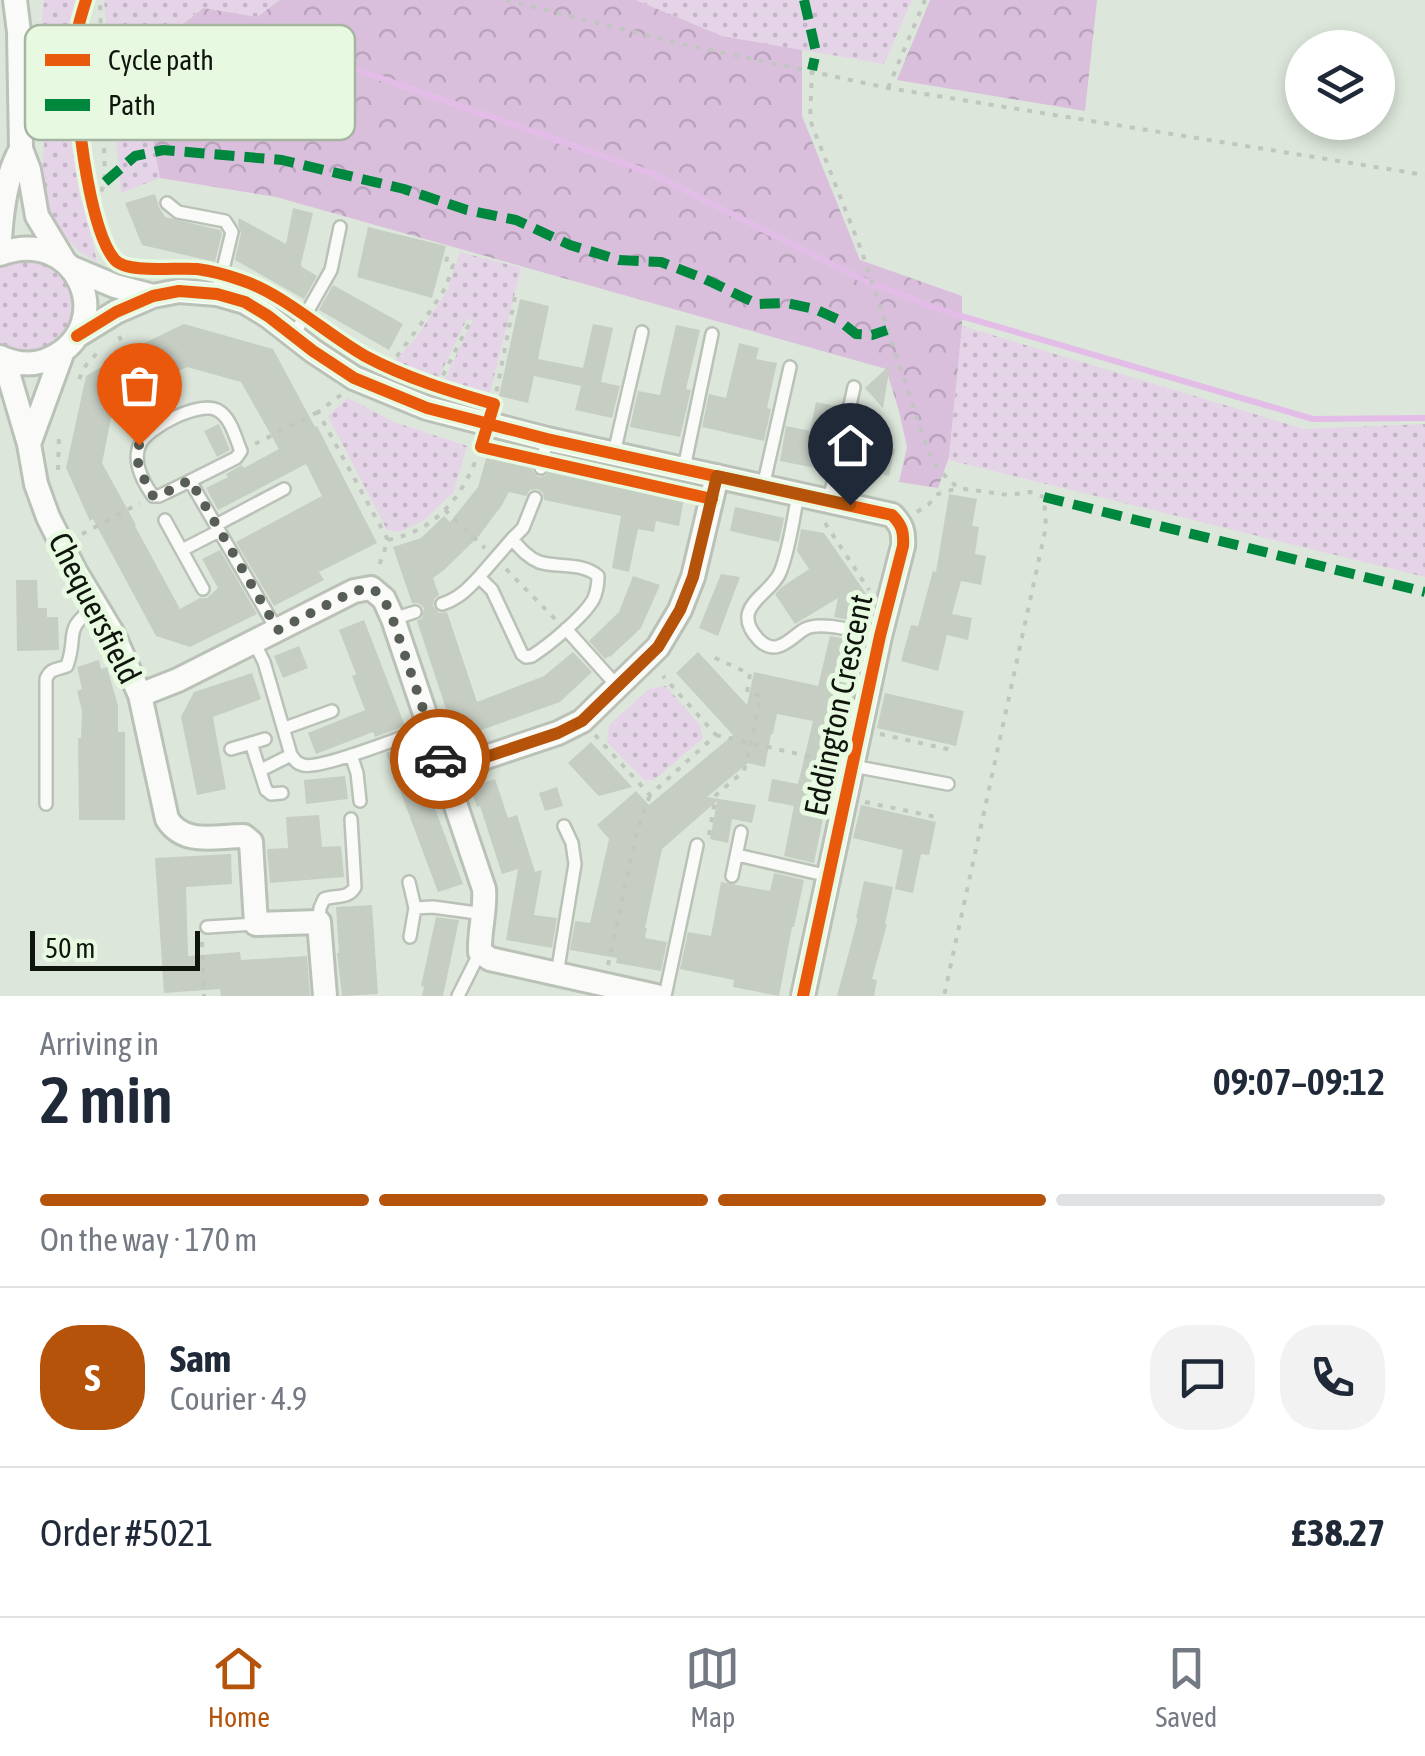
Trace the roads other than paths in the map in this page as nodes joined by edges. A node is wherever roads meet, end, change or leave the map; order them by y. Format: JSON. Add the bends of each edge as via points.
{"nodes":[{"id":1,"x":15,"y":0,"type":"edge"},
{"id":2,"x":31,"y":0,"type":"edge"},
{"id":3,"x":20,"y":32,"type":"junction"},
{"id":4,"x":21,"y":149,"type":"junction"},
{"id":5,"x":167,"y":203,"type":"dead end"},
{"id":6,"x":340,"y":227,"type":"dead end"},
{"id":7,"x":0,"y":240,"type":"edge"},
{"id":8,"x":0,"y":254,"type":"edge"},
{"id":9,"x":68,"y":264,"type":"junction"},
{"id":10,"x":217,"y":294,"type":"junction"},
{"id":11,"x":153,"y":296,"type":"junction"},
{"id":12,"x":642,"y":332,"type":"dead end"},
{"id":13,"x":712,"y":334,"type":"dead end"},
{"id":14,"x":294,"y":335,"type":"junction"},
{"id":15,"x":70,"y":343,"type":"junction"},
{"id":16,"x":2,"y":358,"type":"edge"},
{"id":17,"x":790,"y":366,"type":"dead end"},
{"id":18,"x":854,"y":388,"type":"dead end"},
{"id":19,"x":546,"y":439,"type":"junction"},
{"id":20,"x":29,"y":444,"type":"junction"},
{"id":21,"x":614,"y":454,"type":"junction"},
{"id":22,"x":541,"y":468,"type":"dead end"},
{"id":23,"x":684,"y":468,"type":"junction"},
{"id":24,"x":717,"y":476,"type":"junction"},
{"id":25,"x":190,"y":480,"type":"junction"},
{"id":26,"x":762,"y":487,"type":"junction"},
{"id":27,"x":284,"y":489,"type":"dead end"},
{"id":28,"x":535,"y":498,"type":"dead end"},
{"id":29,"x":830,"y":501,"type":"junction"},
{"id":30,"x":796,"y":505,"type":"junction"},
{"id":31,"x":165,"y":520,"type":"dead end"},
{"id":32,"x":217,"y":528,"type":"junction"},
{"id":33,"x":512,"y":539,"type":"junction"},
{"id":34,"x":182,"y":550,"type":"junction"},
{"id":35,"x":479,"y":577,"type":"junction"},
{"id":36,"x":204,"y":590,"type":"dead end"},
{"id":37,"x":442,"y":604,"type":"dead end"},
{"id":38,"x":97,"y":605,"type":"junction"},
{"id":39,"x":566,"y":629,"type":"junction"},
{"id":40,"x":278,"y":630,"type":"junction"},
{"id":41,"x":880,"y":636,"type":"junction"},
{"id":42,"x":254,"y":642,"type":"junction"},
{"id":43,"x":618,"y":687,"type":"junction"},
{"id":44,"x":140,"y":695,"type":"junction"},
{"id":45,"x":332,"y":710,"type":"dead end"},
{"id":46,"x":285,"y":728,"type":"junction"},
{"id":47,"x":429,"y":728,"type":"junction"},
{"id":48,"x":265,"y":739,"type":"dead end"},
{"id":49,"x":251,"y":743,"type":"junction"},
{"id":50,"x":231,"y":749,"type":"dead end"},
{"id":51,"x":292,"y":755,"type":"junction"},
{"id":52,"x":352,"y":755,"type":"junction"},
{"id":53,"x":852,"y":766,"type":"junction"},
{"id":54,"x":261,"y":770,"type":"junction"},
{"id":55,"x":444,"y":771,"type":"junction"},
{"id":56,"x":948,"y":784,"type":"dead end"},
{"id":57,"x":282,"y":792,"type":"dead end"},
{"id":58,"x":360,"y":801,"type":"dead end"},
{"id":59,"x":46,"y":804,"type":"dead end"},
{"id":60,"x":351,"y":818,"type":"dead end"},
{"id":61,"x":564,"y":826,"type":"dead end"},
{"id":62,"x":741,"y":832,"type":"dead end"},
{"id":63,"x":697,"y":844,"type":"road end"},
{"id":64,"x":737,"y":855,"type":"junction"},
{"id":65,"x":732,"y":876,"type":"dead end"},
{"id":66,"x":829,"y":876,"type":"junction"},
{"id":67,"x":408,"y":882,"type":"dead end"},
{"id":68,"x":415,"y":908,"type":"junction"},
{"id":69,"x":484,"y":914,"type":"junction"},
{"id":70,"x":319,"y":922,"type":"junction"},
{"id":71,"x":256,"y":924,"type":"junction"},
{"id":72,"x":207,"y":927,"type":"road end"},
{"id":73,"x":410,"y":937,"type":"dead end"},
{"id":74,"x":480,"y":952,"type":"junction"},
{"id":75,"x":557,"y":974,"type":"junction"},
{"id":76,"x":325,"y":996,"type":"edge"},
{"id":77,"x":458,"y":996,"type":"edge"},
{"id":78,"x":656,"y":996,"type":"edge"},
{"id":79,"x":665,"y":996,"type":"edge"},
{"id":80,"x":803,"y":996,"type":"edge"}],
"edges":[{"from":1,"to":3,"type":"street"},
{"from":2,"to":3,"type":"street"},
{"from":3,"to":4,"type":"street"},
{"from":4,"to":7,"type":"street"},
{"from":4,"to":9,"type":"street","via":[[37,216]]},
{"from":5,"to":10,"type":"lane","via":[[230,225]]},
{"from":6,"to":14,"type":"lane","via":[[331,270]]},
{"from":8,"to":9,"type":"street","via":[[32,247]]},
{"from":9,"to":11,"type":"street"},
{"from":9,"to":15,"type":"street","via":[[85,301],[84,319]]},
{"from":10,"to":11,"type":"street"},
{"from":10,"to":14,"type":"street","via":[[245,302]]},
{"from":11,"to":15,"type":"street"},
{"from":12,"to":21,"type":"lane"},
{"from":13,"to":23,"type":"lane"},
{"from":14,"to":19,"type":"street","via":[[354,378]]},
{"from":15,"to":16,"type":"street","via":[[35,364]]},
{"from":15,"to":20,"type":"street"},
{"from":16,"to":20,"type":"street","name":"Chequersfield"},
{"from":17,"to":26,"type":"lane"},
{"from":18,"to":29,"type":"lane"},
{"from":19,"to":21,"type":"street"},
{"from":19,"to":22,"type":"lane"},
{"from":20,"to":38,"type":"street","name":"Chequersfield","via":[[48,517]]},
{"from":21,"to":23,"type":"street"},
{"from":23,"to":24,"type":"street"},
{"from":24,"to":26,"type":"street"},
{"from":24,"to":43,"type":"street","via":[[680,610],[658,647]]},
{"from":25,"to":25,"type":"lane","via":[[241,450],[219,411],[194,408],[139,445],[138,467],[153,496]]},
{"from":25,"to":32,"type":"lane"},
{"from":26,"to":30,"type":"street"},
{"from":27,"to":32,"type":"lane"},
{"from":28,"to":33,"type":"lane"},
{"from":29,"to":30,"type":"street"},
{"from":29,"to":41,"type":"street","name":"Eddington Crescent","via":[[900,523],[903,546]]},
{"from":30,"to":41,"type":"lane","via":[[781,573],[748,614],[760,642],[778,647],[808,626],[821,625]]},
{"from":31,"to":34,"type":"lane"},
{"from":32,"to":34,"type":"lane"},
{"from":32,"to":40,"type":"lane"},
{"from":33,"to":35,"type":"lane"},
{"from":33,"to":39,"type":"lane","via":[[541,563],[590,569],[598,576],[592,602]]},
{"from":34,"to":36,"type":"lane"},
{"from":35,"to":37,"type":"lane"},
{"from":35,"to":39,"type":"lane","via":[[526,657]]},
{"from":38,"to":44,"type":"street","name":"Chequersfield"},
{"from":38,"to":59,"type":"lane","via":[[72,629],[66,666],[46,679]]},
{"from":39,"to":43,"type":"lane"},
{"from":40,"to":42,"type":"street"},
{"from":40,"to":47,"type":"street","via":[[372,588],[404,616]]},
{"from":41,"to":53,"type":"street","name":"Eddington Crescent"},
{"from":42,"to":44,"type":"street"},
{"from":42,"to":46,"type":"lane"},
{"from":43,"to":55,"type":"street","via":[[582,721],[558,733]]},
{"from":44,"to":71,"type":"street","name":"Chequersfield","via":[[167,819],[186,836],[244,836],[250,842]]},
{"from":45,"to":46,"type":"lane"},
{"from":46,"to":51,"type":"lane"},
{"from":47,"to":52,"type":"lane"},
{"from":47,"to":55,"type":"street"},
{"from":48,"to":49,"type":"lane"},
{"from":49,"to":50,"type":"lane"},
{"from":49,"to":54,"type":"lane"},
{"from":51,"to":52,"type":"lane","via":[[308,766]]},
{"from":51,"to":54,"type":"lane"},
{"from":52,"to":58,"type":"lane"},
{"from":53,"to":56,"type":"lane"},
{"from":53,"to":66,"type":"street","name":"Eddington Crescent"},
{"from":54,"to":57,"type":"lane","via":[[266,790]]},
{"from":55,"to":69,"type":"street","via":[[484,889]]},
{"from":60,"to":70,"type":"lane","via":[[355,887],[324,899]]},
{"from":61,"to":75,"type":"lane","via":[[575,864]]},
{"from":62,"to":64,"type":"lane"},
{"from":63,"to":79,"type":"lane"},
{"from":64,"to":65,"type":"lane"},
{"from":64,"to":66,"type":"lane"},
{"from":66,"to":80,"type":"street","name":"Eddington Crescent"},
{"from":67,"to":68,"type":"lane"},
{"from":68,"to":69,"type":"lane"},
{"from":68,"to":73,"type":"lane"},
{"from":69,"to":74,"type":"street"},
{"from":70,"to":71,"type":"street"},
{"from":70,"to":76,"type":"street"},
{"from":71,"to":72,"type":"lane"},
{"from":74,"to":75,"type":"street"},
{"from":74,"to":77,"type":"lane"},
{"from":75,"to":78,"type":"street"}]}
